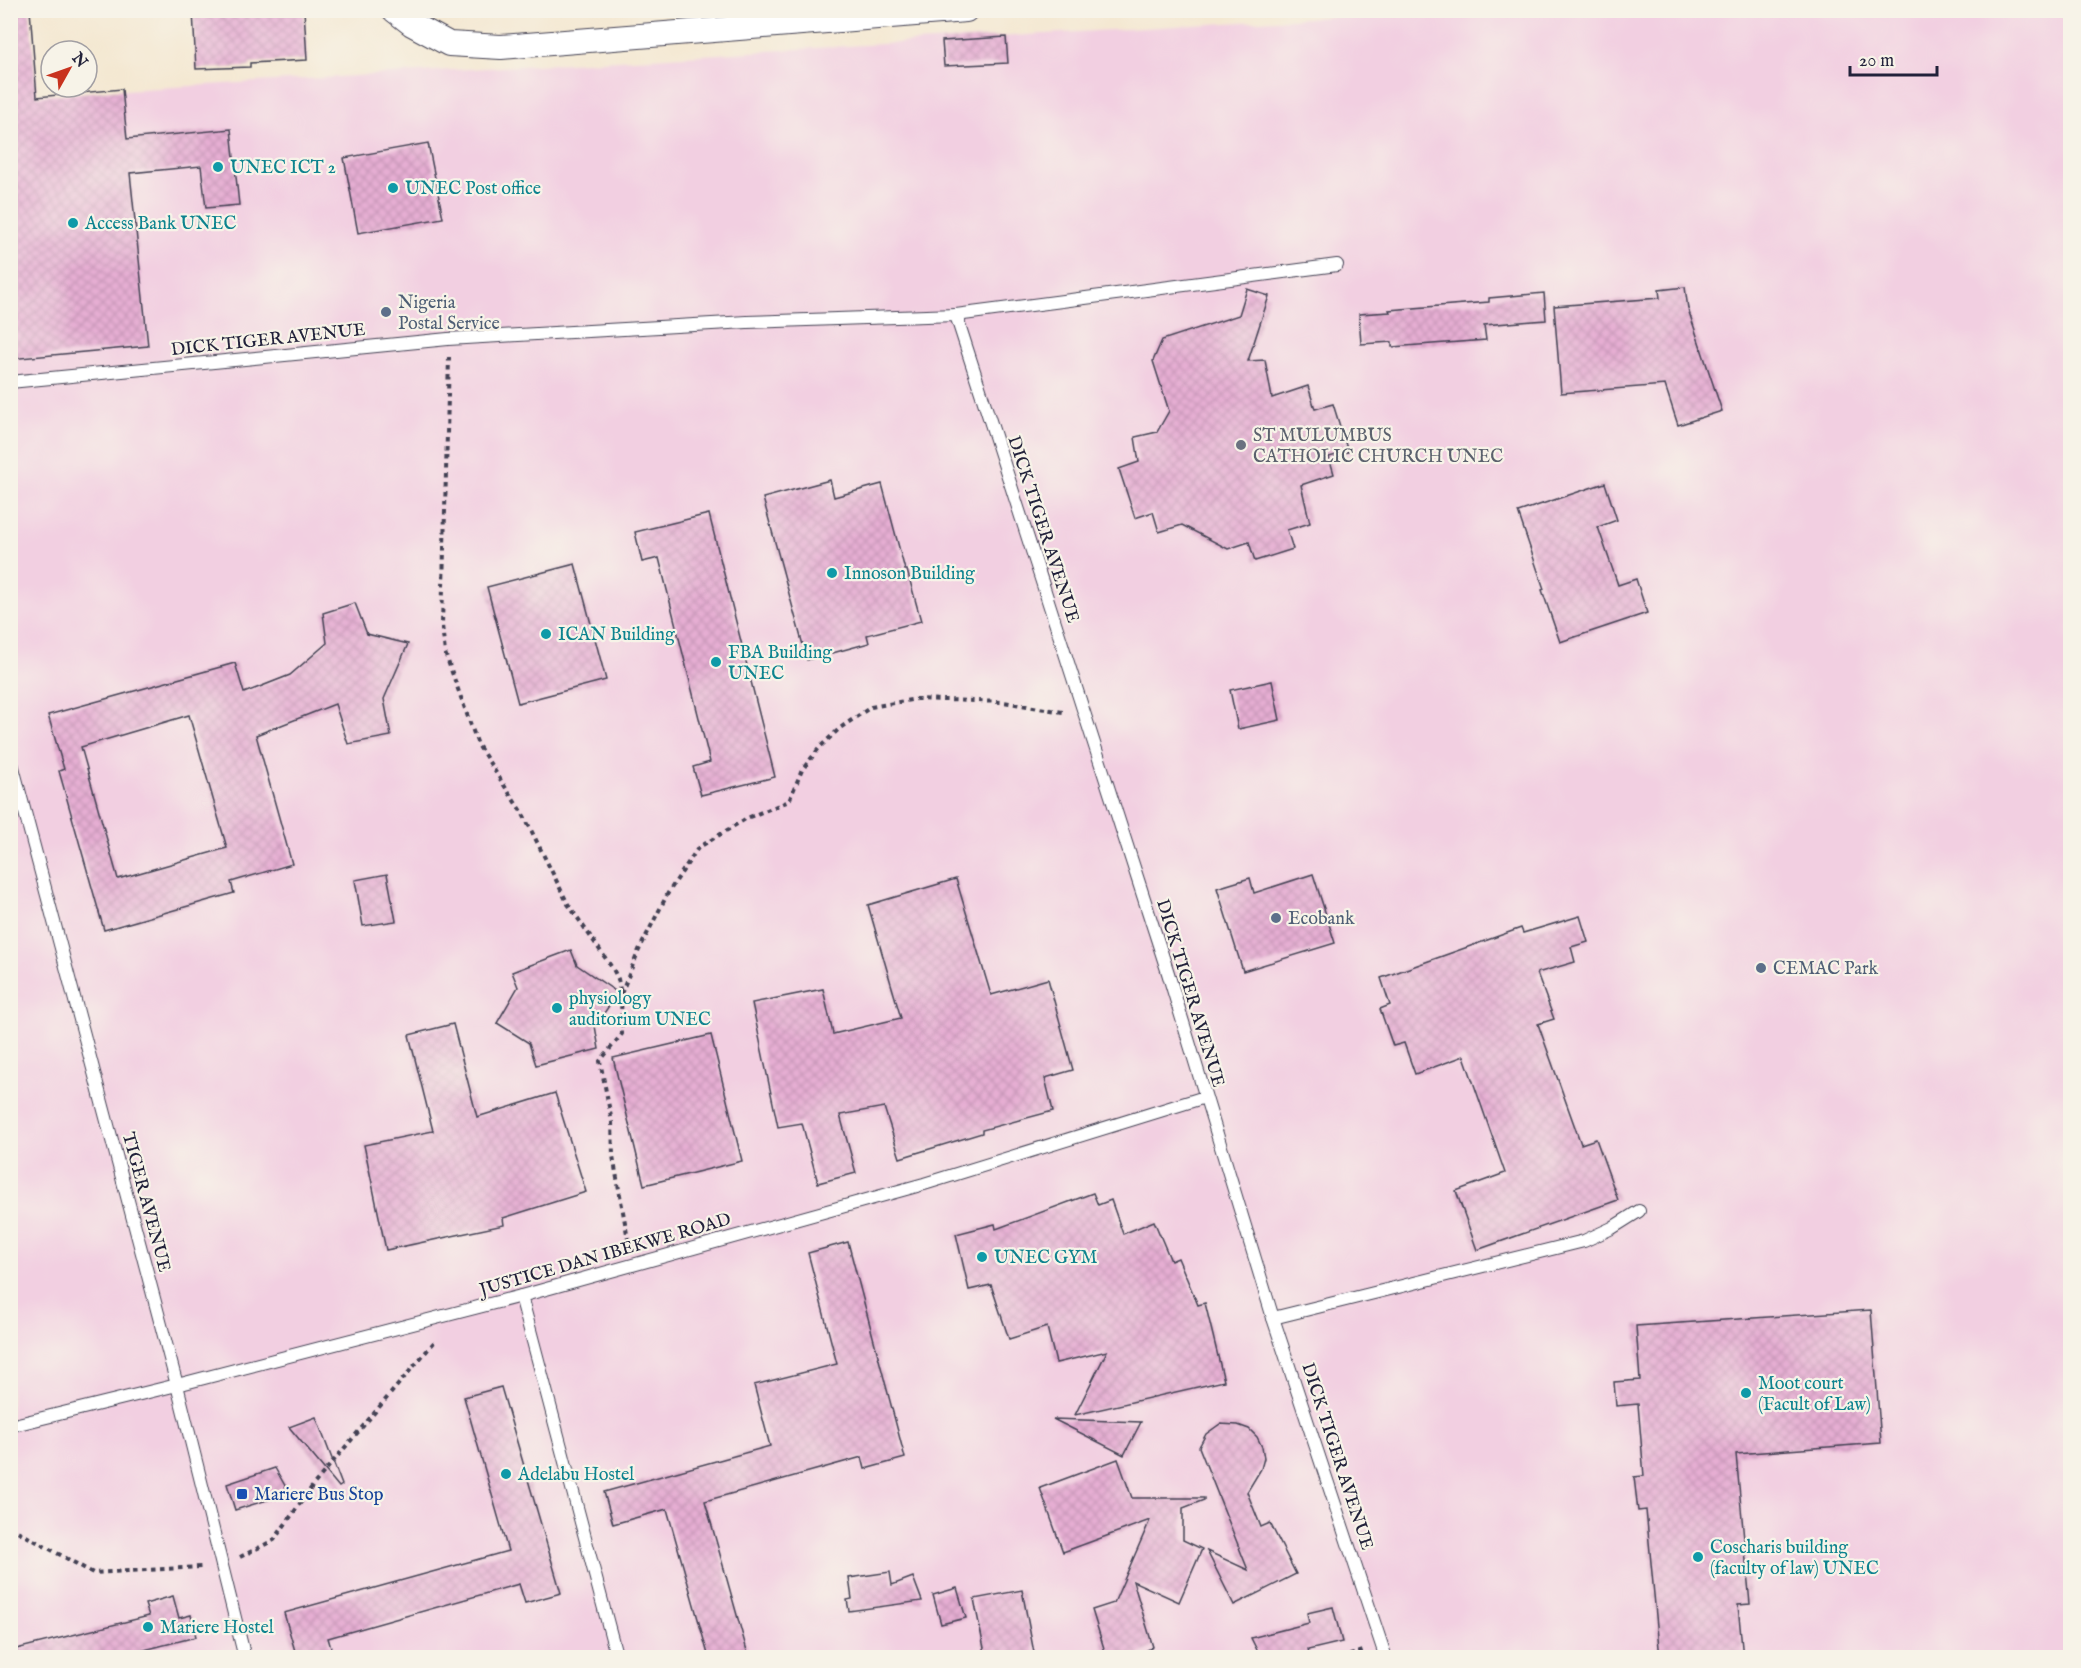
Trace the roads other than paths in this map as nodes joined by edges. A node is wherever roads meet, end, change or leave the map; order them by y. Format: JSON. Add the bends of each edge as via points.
{"nodes":[{"id":1,"x":394,"y":10,"type":"edge"},
{"id":2,"x":966,"y":10,"type":"edge"},
{"id":3,"x":1337,"y":265,"type":"dead end"},
{"id":4,"x":956,"y":315,"type":"junction"},
{"id":5,"x":10,"y":382,"type":"edge"},
{"id":6,"x":10,"y":756,"type":"edge"},
{"id":7,"x":1205,"y":1097,"type":"junction"},
{"id":8,"x":1639,"y":1211,"type":"dead end"},
{"id":9,"x":521,"y":1296,"type":"junction"},
{"id":10,"x":1273,"y":1318,"type":"junction"},
{"id":11,"x":177,"y":1385,"type":"junction"},
{"id":12,"x":10,"y":1426,"type":"edge"},
{"id":13,"x":245,"y":1658,"type":"edge"},
{"id":14,"x":617,"y":1658,"type":"edge"},
{"id":15,"x":1386,"y":1658,"type":"edge"}],
"edges":[{"from":1,"to":2,"type":"street","via":[[449,44],[501,47]]},
{"from":3,"to":4,"type":"lane"},
{"from":4,"to":5,"type":"lane","name":"DICK TIGER AVENUE","via":[[448,339]]},
{"from":4,"to":7,"type":"lane","name":"DICK TIGER AVENUE"},
{"from":6,"to":11,"type":"lane","name":"TIGER AVENUE"},
{"from":7,"to":9,"type":"lane","name":"JUSTICE DAN IBEKWE ROAD","via":[[924,1185]]},
{"from":7,"to":10,"type":"lane","name":"DICK TIGER AVENUE"},
{"from":8,"to":10,"type":"lane","via":[[1584,1241]]},
{"from":9,"to":11,"type":"lane","name":"JUSTICE DAN IBEKWE ROAD"},
{"from":9,"to":14,"type":"lane"},
{"from":10,"to":15,"type":"lane","name":"DICK TIGER AVENUE"},
{"from":11,"to":12,"type":"lane","name":"JUSTICE DAN IBEKWE ROAD"},
{"from":11,"to":13,"type":"lane","name":"TIGER AVENUE"}]}
